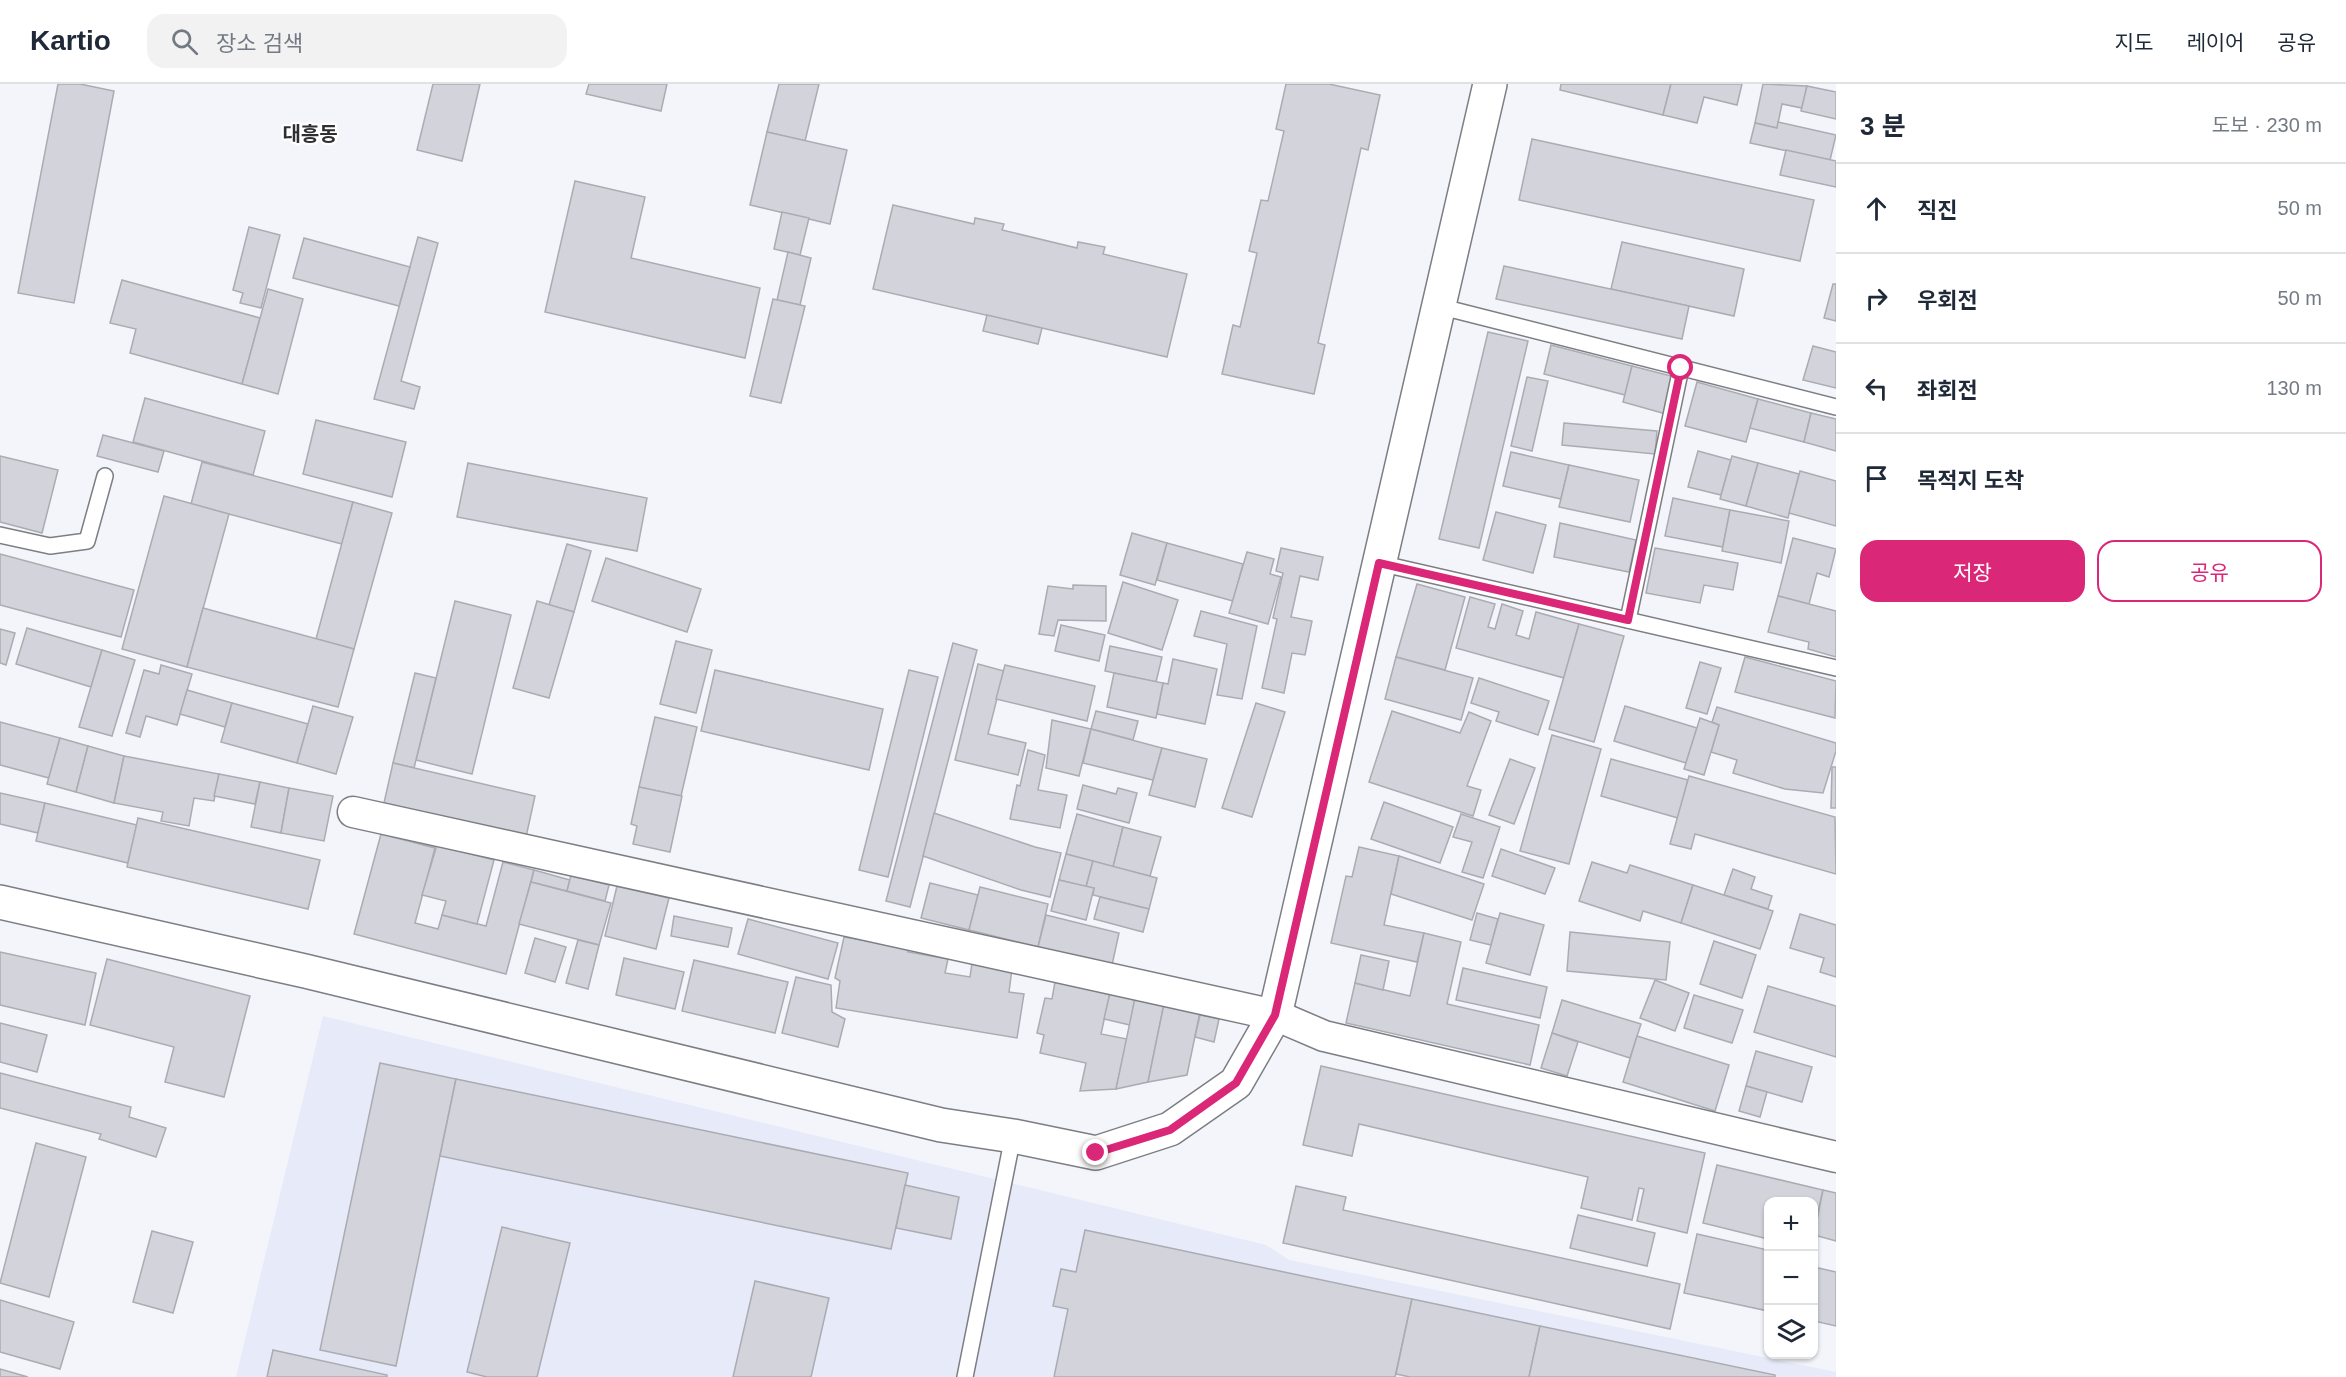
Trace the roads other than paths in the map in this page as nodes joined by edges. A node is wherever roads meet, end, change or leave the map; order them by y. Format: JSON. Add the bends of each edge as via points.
{"nodes":[{"id":1,"x":1490,"y":84,"type":"edge"},
{"id":2,"x":1438,"y":306,"type":"junction"},
{"id":3,"x":1681,"y":368,"type":"junction"},
{"id":4,"x":1836,"y":407,"type":"edge"},
{"id":5,"x":105,"y":476,"type":"dead end"},
{"id":6,"x":0,"y":535,"type":"edge"},
{"id":7,"x":1379,"y":563,"type":"junction"},
{"id":8,"x":1628,"y":620,"type":"junction"},
{"id":9,"x":1836,"y":668,"type":"edge"},
{"id":10,"x":352,"y":812,"type":"dead end"},
{"id":11,"x":0,"y":902,"type":"edge"},
{"id":12,"x":1275,"y":1015,"type":"junction"},
{"id":13,"x":1013,"y":1136,"type":"junction"},
{"id":14,"x":1836,"y":1157,"type":"edge"},
{"id":15,"x":965,"y":1377,"type":"edge"}],
"edges":[{"from":1,"to":2,"type":"street"},
{"from":2,"to":3,"type":"lane"},
{"from":2,"to":7,"type":"street"},
{"from":3,"to":4,"type":"lane"},
{"from":3,"to":8,"type":"lane"},
{"from":5,"to":6,"type":"lane","via":[[87,541],[50,546]]},
{"from":7,"to":8,"type":"lane"},
{"from":7,"to":12,"type":"street"},
{"from":8,"to":9,"type":"lane"},
{"from":10,"to":12,"type":"street"},
{"from":11,"to":13,"type":"street","via":[[305,970],[941,1125]]},
{"from":12,"to":13,"type":"street","via":[[1236,1083],[1170,1130],[1096,1153]]},
{"from":12,"to":14,"type":"street","via":[[1324,1036]]},
{"from":13,"to":15,"type":"lane"}]}
